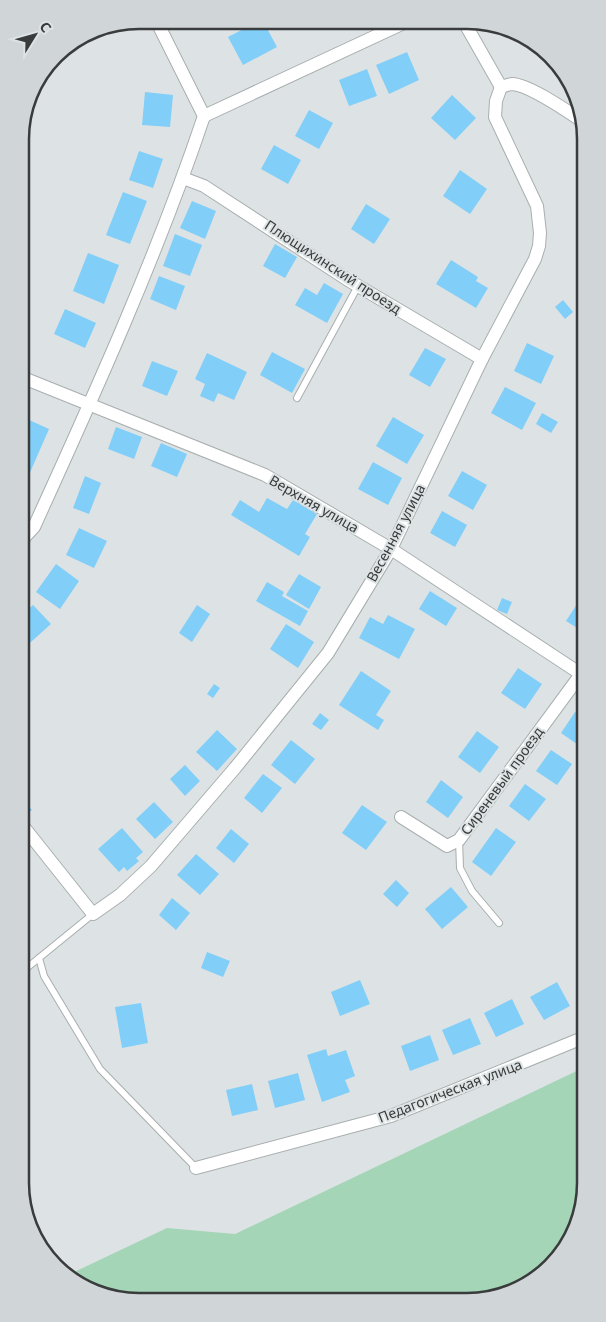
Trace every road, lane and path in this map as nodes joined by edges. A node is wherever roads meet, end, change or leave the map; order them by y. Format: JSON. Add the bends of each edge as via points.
{"nodes":[{"id":1,"x":160,"y":29,"type":"edge"},
{"id":2,"x":391,"y":29,"type":"edge"},
{"id":3,"x":468,"y":29,"type":"edge"},
{"id":4,"x":501,"y":87,"type":"junction"},
{"id":5,"x":204,"y":116,"type":"junction"},
{"id":6,"x":575,"y":116,"type":"edge"},
{"id":7,"x":183,"y":178,"type":"junction"},
{"id":8,"x":358,"y":286,"type":"junction"},
{"id":9,"x":482,"y":359,"type":"junction"},
{"id":10,"x":29,"y":380,"type":"edge"},
{"id":11,"x":297,"y":398,"type":"dead end"},
{"id":12,"x":90,"y":404,"type":"junction"},
{"id":13,"x":29,"y":532,"type":"edge"},
{"id":14,"x":391,"y":549,"type":"junction"},
{"id":15,"x":577,"y":669,"type":"edge"},
{"id":16,"x":577,"y":681,"type":"edge"},
{"id":17,"x":401,"y":817,"type":"dead end"},
{"id":18,"x":29,"y":834,"type":"edge"},
{"id":19,"x":459,"y":840,"type":"junction"},
{"id":20,"x":93,"y":914,"type":"junction"},
{"id":21,"x":499,"y":923,"type":"dead end"},
{"id":22,"x":39,"y":958,"type":"junction"},
{"id":23,"x":29,"y":966,"type":"edge"},
{"id":24,"x":577,"y":1040,"type":"edge"},
{"id":25,"x":196,"y":1168,"type":"joint"}],
"edges":[{"from":1,"to":5,"type":"street"},
{"from":2,"to":5,"type":"street"},
{"from":3,"to":4,"type":"street"},
{"from":4,"to":6,"type":"street","via":[[512,84],[550,100]]},
{"from":4,"to":9,"type":"street","name":"Весенняя улица","via":[[495,117],[537,206],[540,232],[535,259]]},
{"from":5,"to":7,"type":"street"},
{"from":7,"to":8,"type":"street","name":"Плющихинский проезд","via":[[217,194]]},
{"from":7,"to":12,"type":"street"},
{"from":8,"to":9,"type":"street","name":"Плющихинский проезд"},
{"from":8,"to":11,"type":"lane"},
{"from":9,"to":14,"type":"street","name":"Весенняя улица"},
{"from":10,"to":12,"type":"street","name":"Верхняя улица"},
{"from":12,"to":13,"type":"street"},
{"from":12,"to":14,"type":"street","name":"Верхняя улица","via":[[249,467]]},
{"from":14,"to":15,"type":"street","name":"Верхняя улица"},
{"from":14,"to":20,"type":"street","name":"Весенняя улица","via":[[328,653],[235,768],[152,866]]},
{"from":16,"to":19,"type":"street","name":"Сиреневый проезд"},
{"from":17,"to":19,"type":"street","via":[[447,846]]},
{"from":18,"to":20,"type":"street"},
{"from":19,"to":21,"type":"lane","name":"Сиреневый проезд","via":[[460,868],[472,891]]},
{"from":20,"to":22,"type":"lane"},
{"from":22,"to":23,"type":"lane"},
{"from":22,"to":25,"type":"lane","via":[[44,976],[100,1068]]},
{"from":24,"to":25,"type":"street","name":"Педагогическая улица","via":[[391,1116]]}]}
